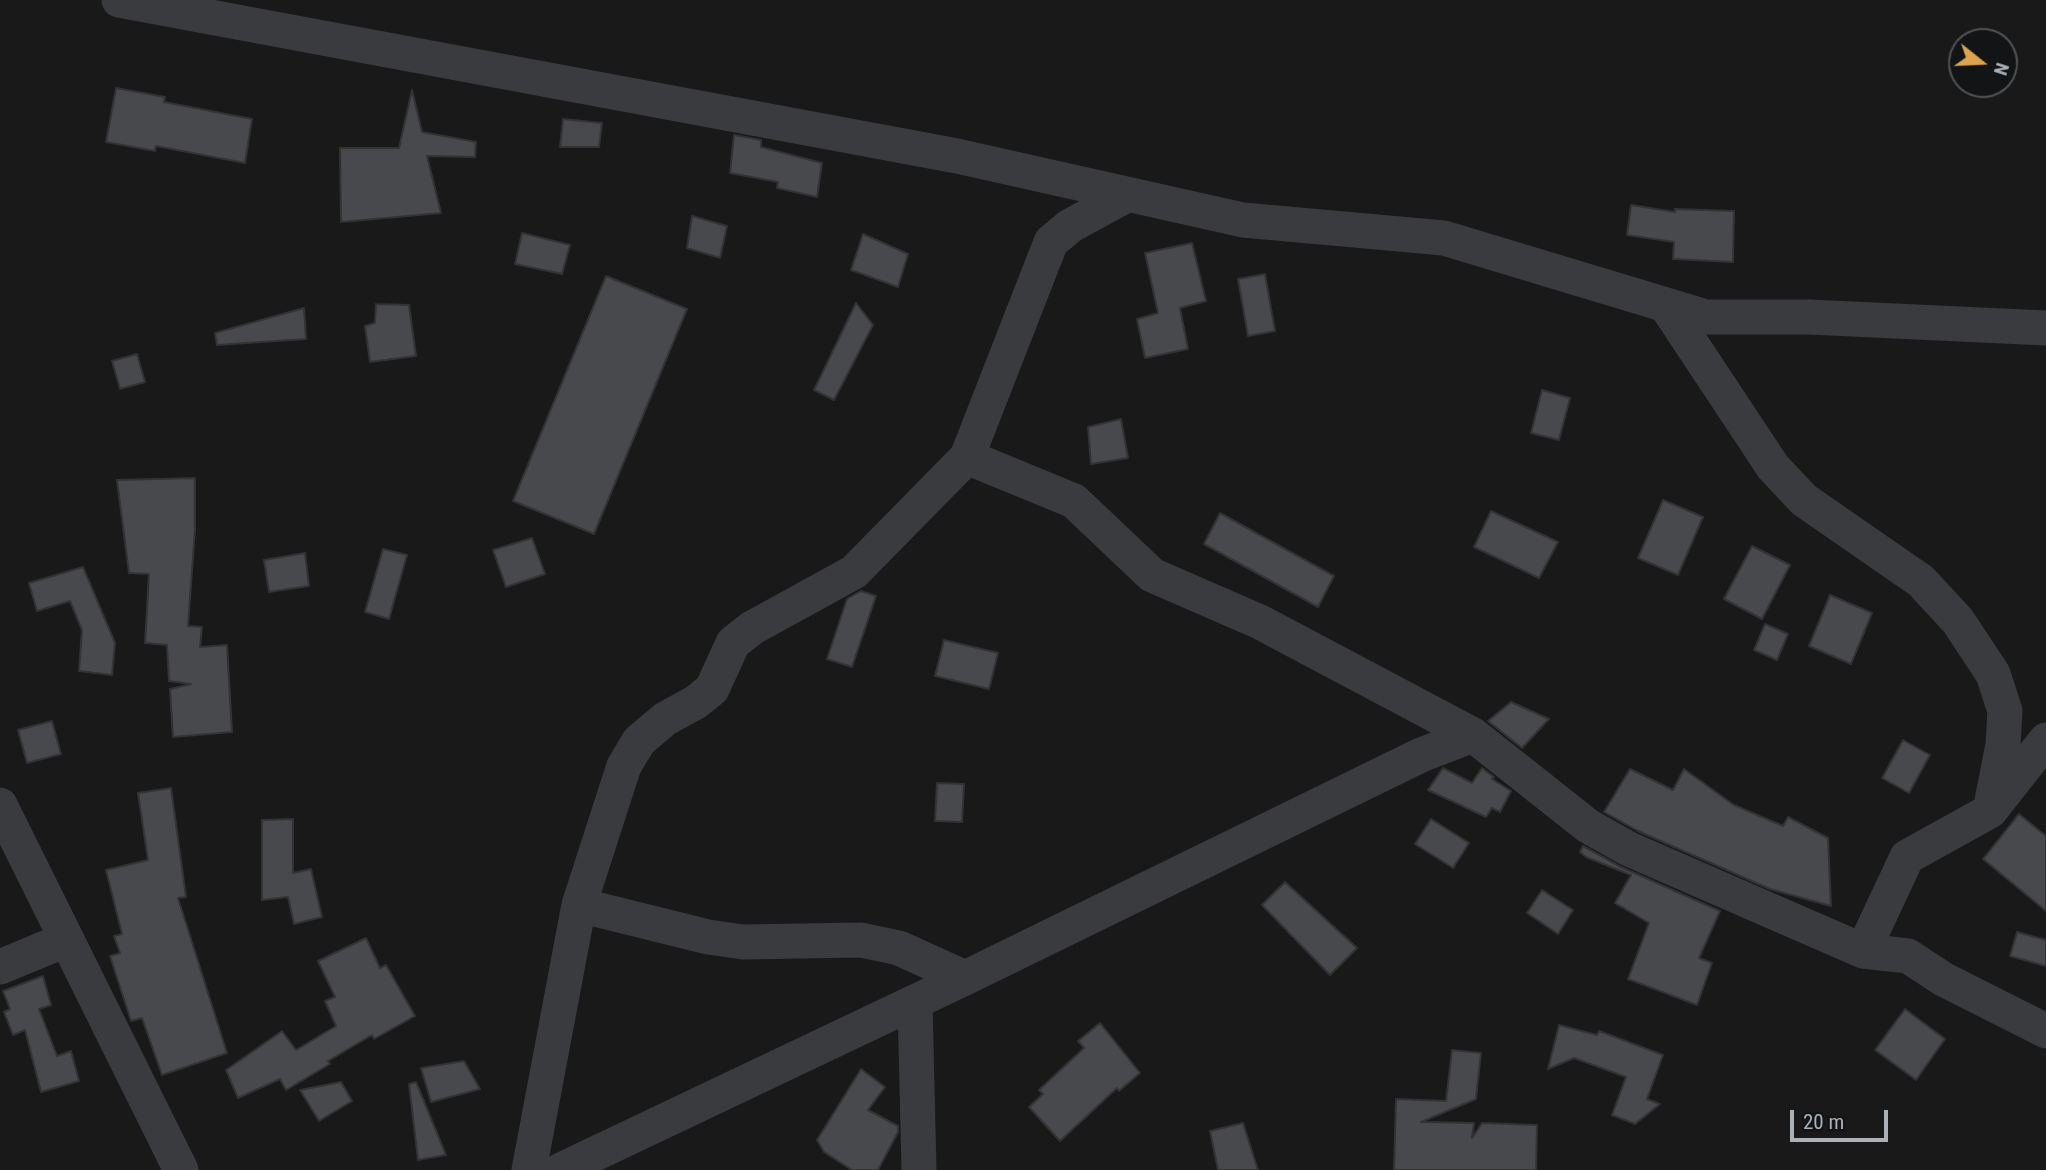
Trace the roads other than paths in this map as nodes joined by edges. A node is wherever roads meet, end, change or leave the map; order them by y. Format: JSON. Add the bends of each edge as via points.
{"nodes":[{"id":1,"x":119,"y":0,"type":"edge"},
{"id":2,"x":1127,"y":195,"type":"junction"},
{"id":3,"x":1667,"y":307,"type":"junction"},
{"id":4,"x":2046,"y":328,"type":"edge"},
{"id":5,"x":967,"y":457,"type":"junction"},
{"id":6,"x":1473,"y":734,"type":"junction"},
{"id":7,"x":2046,"y":740,"type":"edge"},
{"id":8,"x":0,"y":805,"type":"edge"},
{"id":9,"x":1990,"y":811,"type":"junction"},
{"id":10,"x":579,"y":905,"type":"junction"},
{"id":11,"x":65,"y":940,"type":"junction"},
{"id":12,"x":1863,"y":951,"type":"junction"},
{"id":13,"x":0,"y":967,"type":"edge"},
{"id":14,"x":965,"y":978,"type":"junction"},
{"id":15,"x":915,"y":1002,"type":"junction"},
{"id":16,"x":2046,"y":1031,"type":"edge"},
{"id":17,"x":181,"y":1170,"type":"edge"},
{"id":18,"x":529,"y":1170,"type":"edge"},
{"id":19,"x":561,"y":1170,"type":"edge"},
{"id":20,"x":919,"y":1170,"type":"edge"}],
"edges":[{"from":1,"to":2,"type":"street","via":[[957,156]]},
{"from":2,"to":3,"type":"street","via":[[1242,220],[1444,238]]},
{"from":2,"to":5,"type":"street","via":[[1070,226],[1051,242]]},
{"from":3,"to":4,"type":"street","via":[[1706,317]]},
{"from":3,"to":9,"type":"street","via":[[1781,475],[1804,500],[1921,581],[1965,631],[1993,674],[2005,711]]},
{"from":5,"to":6,"type":"street","via":[[1074,501],[1152,575],[1260,622]]},
{"from":5,"to":10,"type":"street","via":[[854,572],[752,628],[733,643],[712,689],[639,741],[624,766]]},
{"from":6,"to":12,"type":"street","via":[[1588,826],[1629,849]]},
{"from":6,"to":14,"type":"street","via":[[1421,755]]},
{"from":7,"to":9,"type":"street"},
{"from":8,"to":11,"type":"street"},
{"from":9,"to":12,"type":"street","via":[[1907,857]]},
{"from":10,"to":14,"type":"street","via":[[743,942],[861,940],[899,948]]},
{"from":10,"to":18,"type":"street"},
{"from":11,"to":13,"type":"street"},
{"from":11,"to":17,"type":"street"},
{"from":12,"to":16,"type":"street","via":[[1908,956]]},
{"from":14,"to":15,"type":"street"},
{"from":15,"to":19,"type":"street"},
{"from":15,"to":20,"type":"street"}]}
